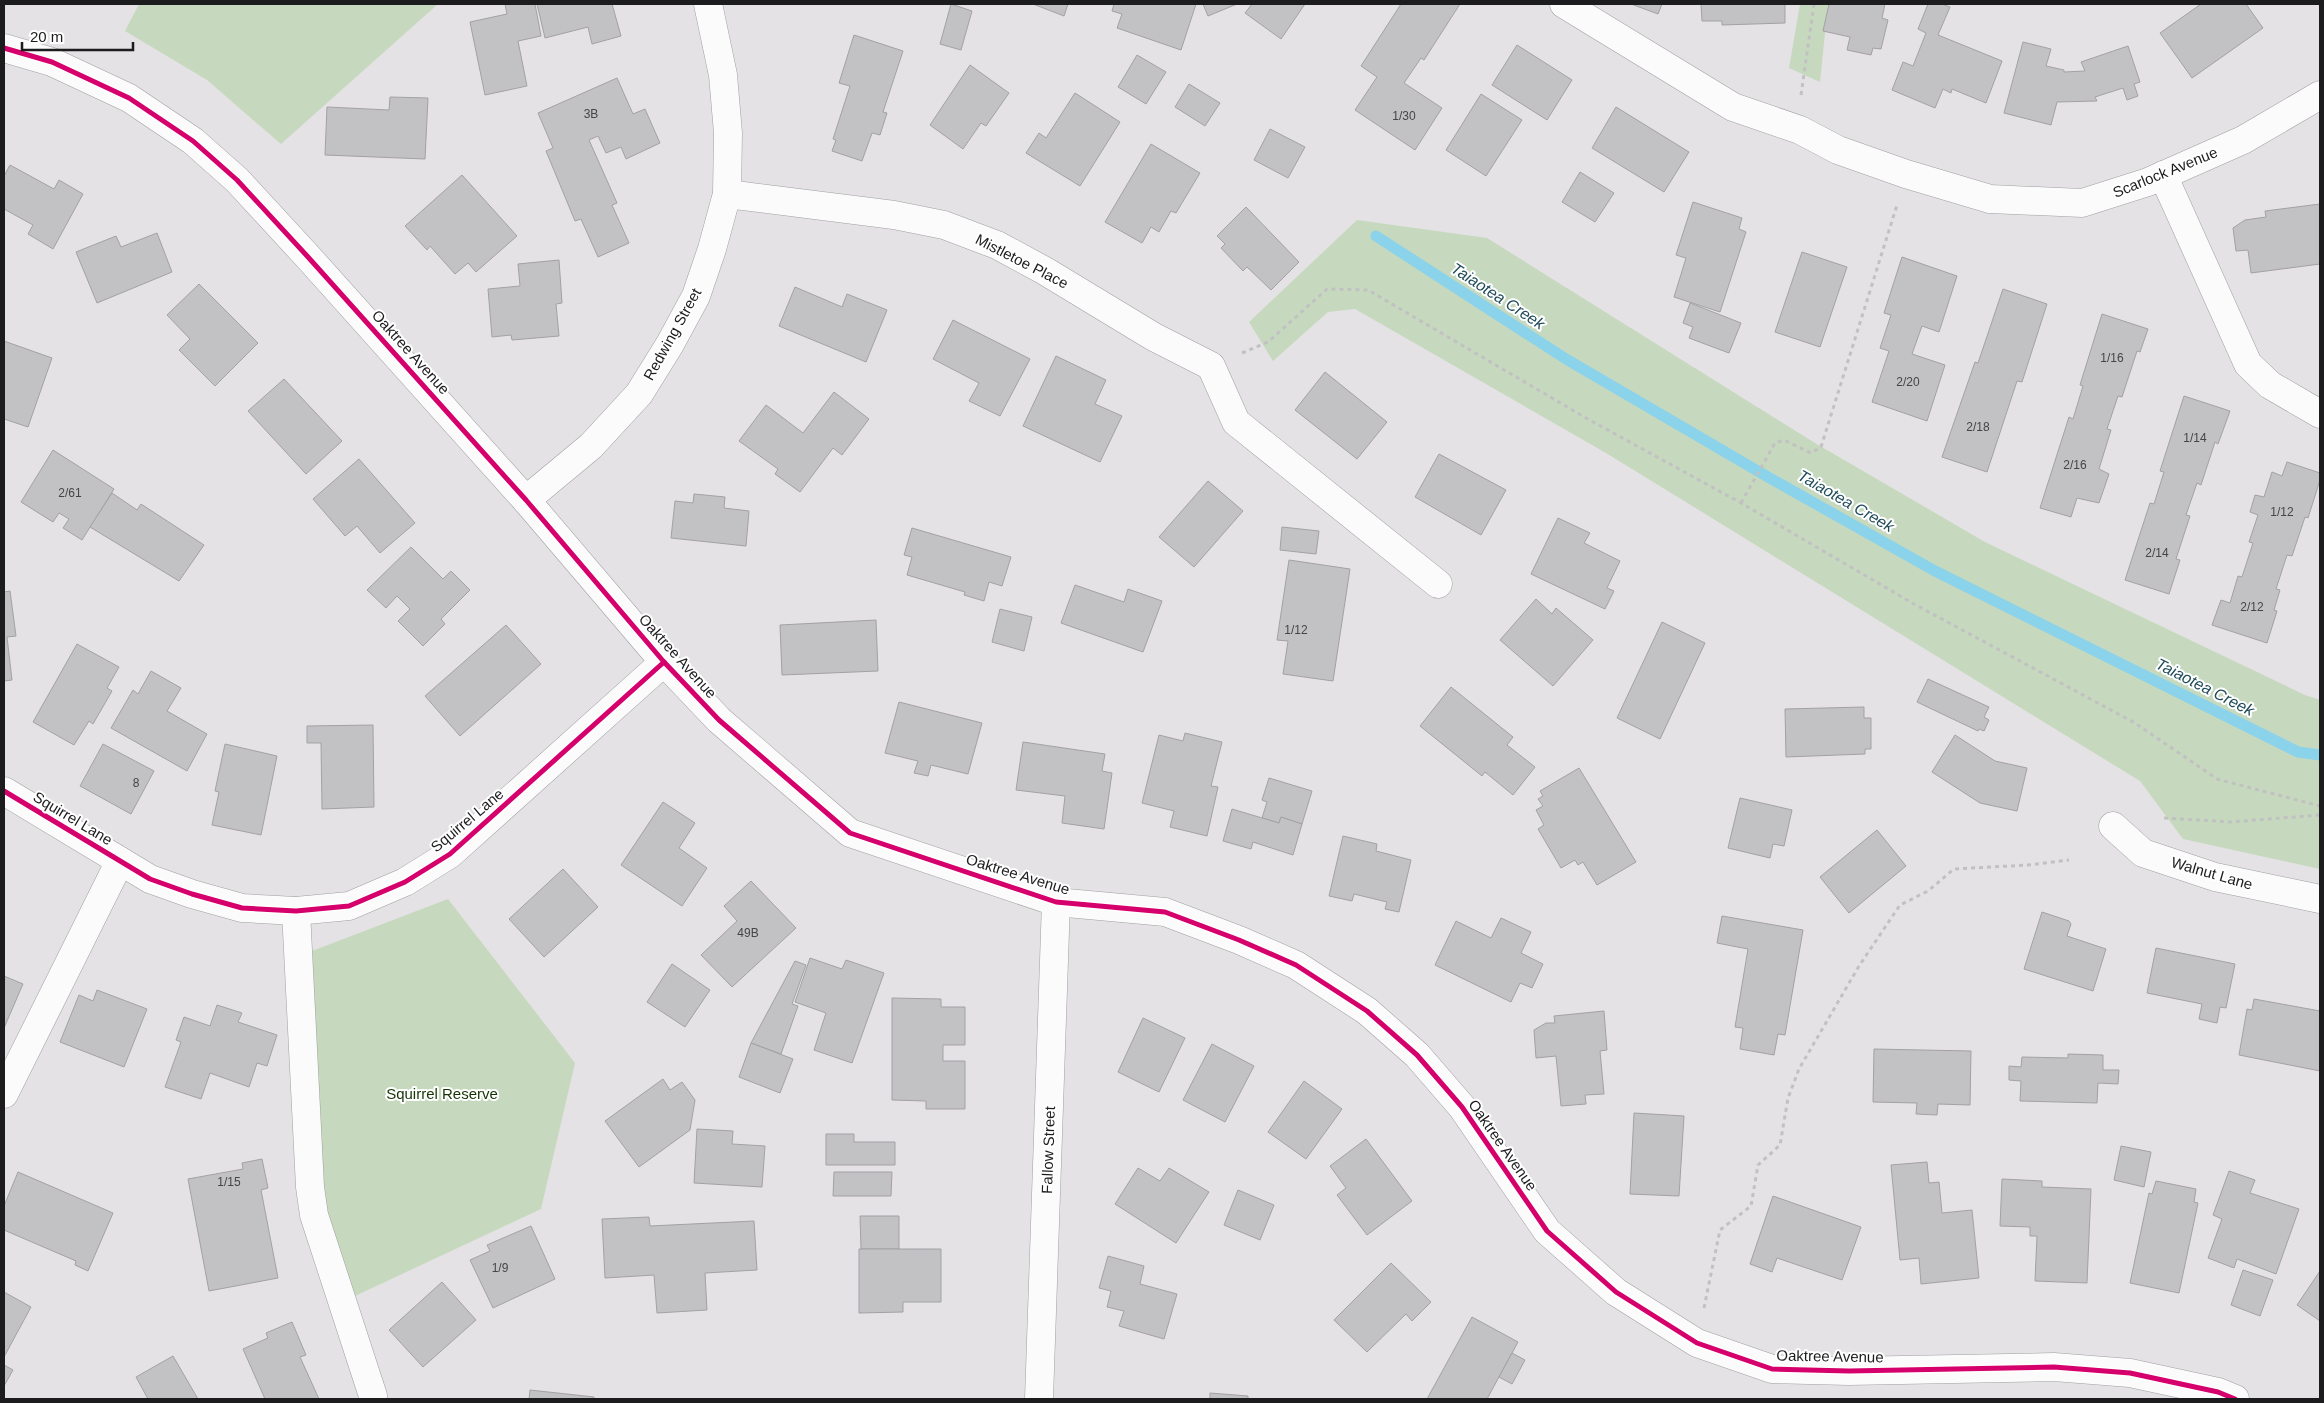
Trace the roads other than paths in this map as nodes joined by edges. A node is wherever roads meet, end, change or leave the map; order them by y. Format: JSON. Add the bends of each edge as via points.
{"nodes":[{"id":1,"x":708,"y":4,"type":"edge"},
{"id":2,"x":1564,"y":4,"type":"edge"},
{"id":3,"x":4,"y":48,"type":"edge"},
{"id":4,"x":2320,"y":95,"type":"edge"},
{"id":5,"x":2163,"y":175,"type":"junction"},
{"id":6,"x":727,"y":194,"type":"junction"},
{"id":7,"x":2320,"y":414,"type":"edge"},
{"id":8,"x":526,"y":500,"type":"junction"},
{"id":9,"x":1438,"y":584,"type":"dead end"},
{"id":10,"x":664,"y":662,"type":"junction"},
{"id":11,"x":4,"y":791,"type":"edge"},
{"id":12,"x":2113,"y":826,"type":"dead end"},
{"id":13,"x":120,"y":861,"type":"junction"},
{"id":14,"x":2320,"y":898,"type":"edge"},
{"id":15,"x":1056,"y":902,"type":"junction"},
{"id":16,"x":296,"y":911,"type":"junction"},
{"id":17,"x":4,"y":1094,"type":"edge"},
{"id":18,"x":373,"y":1396,"type":"dead end"},
{"id":19,"x":1039,"y":1399,"type":"edge"},
{"id":20,"x":2236,"y":1399,"type":"edge"}],
"edges":[{"from":1,"to":6,"type":"street","name":"Redwing Street","via":[[723,75],[728,133]]},
{"from":2,"to":5,"type":"street","name":"Scarlock Avenue","via":[[1733,107],[1800,130],[1838,150],[1990,199],[2082,203]]},
{"from":3,"to":8,"type":"street","name":"Oaktree Avenue","via":[[52,62],[98,82],[136,102],[193,142],[236,180],[308,257]]},
{"from":4,"to":5,"type":"street","name":"Scarlock Avenue","via":[[2243,140]]},
{"from":5,"to":7,"type":"street","via":[[2248,364],[2270,385]]},
{"from":6,"to":8,"type":"street","name":"Redwing Street","via":[[696,296],[639,394],[590,446]]},
{"from":6,"to":9,"type":"street","name":"Mistletoe Place","via":[[894,215],[944,225],[997,245],[1045,271],[1154,337],[1211,366],[1236,422]]},
{"from":8,"to":10,"type":"street","name":"Oaktree Avenue"},
{"from":10,"to":15,"type":"street","name":"Oaktree Avenue","via":[[719,720],[850,832]]},
{"from":10,"to":16,"type":"street","name":"Squirrel Lane","via":[[450,854],[405,882],[349,906]]},
{"from":11,"to":13,"type":"street","name":"Squirrel Lane"},
{"from":12,"to":14,"type":"street","name":"Walnut Lane","via":[[2144,853],[2215,877]]},
{"from":13,"to":16,"type":"street","name":"Squirrel Lane","via":[[150,878],[192,894],[242,908]]},
{"from":13,"to":17,"type":"street"},
{"from":15,"to":19,"type":"street","name":"Fallow Street"},
{"from":15,"to":20,"type":"street","name":"Oaktree Avenue","via":[[1165,912],[1296,965],[1367,1011],[1417,1055],[1462,1108],[1547,1231],[1616,1292],[1697,1343],[1772,1369],[1849,1371],[2054,1367],[2130,1373],[2218,1392]]},
{"from":16,"to":18,"type":"street","via":[[314,1214]]}]}
